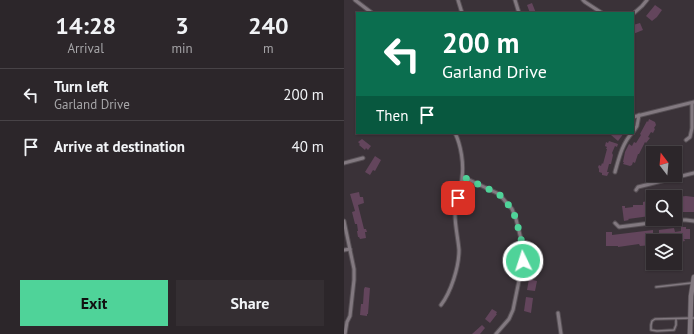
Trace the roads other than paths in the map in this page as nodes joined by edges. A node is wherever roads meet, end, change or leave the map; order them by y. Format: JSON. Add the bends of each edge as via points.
{"nodes":[{"id":1,"x":355,"y":0,"type":"edge"},
{"id":2,"x":458,"y":0,"type":"edge"},
{"id":3,"x":515,"y":0,"type":"edge"},
{"id":4,"x":583,"y":0,"type":"edge"},
{"id":5,"x":647,"y":0,"type":"edge"},
{"id":6,"x":371,"y":12,"type":"edge"},
{"id":7,"x":462,"y":12,"type":"edge"},
{"id":8,"x":519,"y":12,"type":"edge"},
{"id":9,"x":600,"y":12,"type":"edge"},
{"id":10,"x":634,"y":13,"type":"edge"},
{"id":11,"x":693,"y":102,"type":"edge"},
{"id":12,"x":639,"y":115,"type":"junction"},
{"id":13,"x":634,"y":117,"type":"edge"},
{"id":14,"x":634,"y":130,"type":"edge"},
{"id":15,"x":455,"y":134,"type":"edge"},
{"id":16,"x":631,"y":134,"type":"edge"},
{"id":17,"x":686,"y":140,"type":"dead end"},
{"id":18,"x":362,"y":158,"type":"dead end"},
{"id":19,"x":344,"y":163,"type":"edge"},
{"id":20,"x":615,"y":172,"type":"dead end"},
{"id":21,"x":694,"y":173,"type":"edge"},
{"id":22,"x":463,"y":177,"type":"junction"},
{"id":23,"x":636,"y":190,"type":"dead end"},
{"id":24,"x":344,"y":221,"type":"edge"},
{"id":25,"x":694,"y":221,"type":"edge"},
{"id":26,"x":615,"y":224,"type":"dead end"},
{"id":27,"x":350,"y":249,"type":"junction"},
{"id":28,"x":344,"y":250,"type":"edge"},
{"id":29,"x":694,"y":277,"type":"edge"},
{"id":30,"x":693,"y":283,"type":"junction"},
{"id":31,"x":656,"y":287,"type":"dead end"},
{"id":32,"x":441,"y":305,"type":"dead end"},
{"id":33,"x":558,"y":312,"type":"dead end"},
{"id":34,"x":692,"y":318,"type":"edge"},
{"id":35,"x":676,"y":319,"type":"junction"},
{"id":36,"x":345,"y":334,"type":"edge"},
{"id":37,"x":496,"y":334,"type":"edge"},
{"id":38,"x":560,"y":334,"type":"edge"},
{"id":39,"x":690,"y":334,"type":"edge"}],
"edges":[{"from":1,"to":6,"type":"street"},
{"from":2,"to":7,"type":"street"},
{"from":3,"to":8,"type":"street"},
{"from":4,"to":9,"type":"street"},
{"from":5,"to":10,"type":"street"},
{"from":11,"to":12,"type":"street"},
{"from":11,"to":17,"type":"street","via":[[692,128],[690,138]]},
{"from":12,"to":13,"type":"street"},
{"from":12,"to":14,"type":"street"},
{"from":15,"to":22,"type":"street","via":[[462,154]]},
{"from":16,"to":20,"type":"street","via":[[623,146]]},
{"from":18,"to":19,"type":"street"},
{"from":21,"to":23,"type":"street","via":[[638,187]]},
{"from":22,"to":32,"type":"street","via":[[455,220],[458,260],[452,287]]},
{"from":22,"to":37,"type":"street","via":[[499,194],[512,209],[523,247],[523,261],[513,310]]},
{"from":24,"to":27,"type":"street"},
{"from":25,"to":26,"type":"street","via":[[674,220],[619,227]]},
{"from":27,"to":28,"type":"street"},
{"from":27,"to":36,"type":"street","via":[[354,280]]},
{"from":29,"to":30,"type":"main road"},
{"from":30,"to":31,"type":"lane"},
{"from":30,"to":34,"type":"main road"},
{"from":33,"to":38,"type":"street"},
{"from":34,"to":35,"type":"lane"},
{"from":34,"to":39,"type":"main road"},
{"from":35,"to":35,"type":"lane","via":[[652,320],[651,330],[674,330]]}]}
